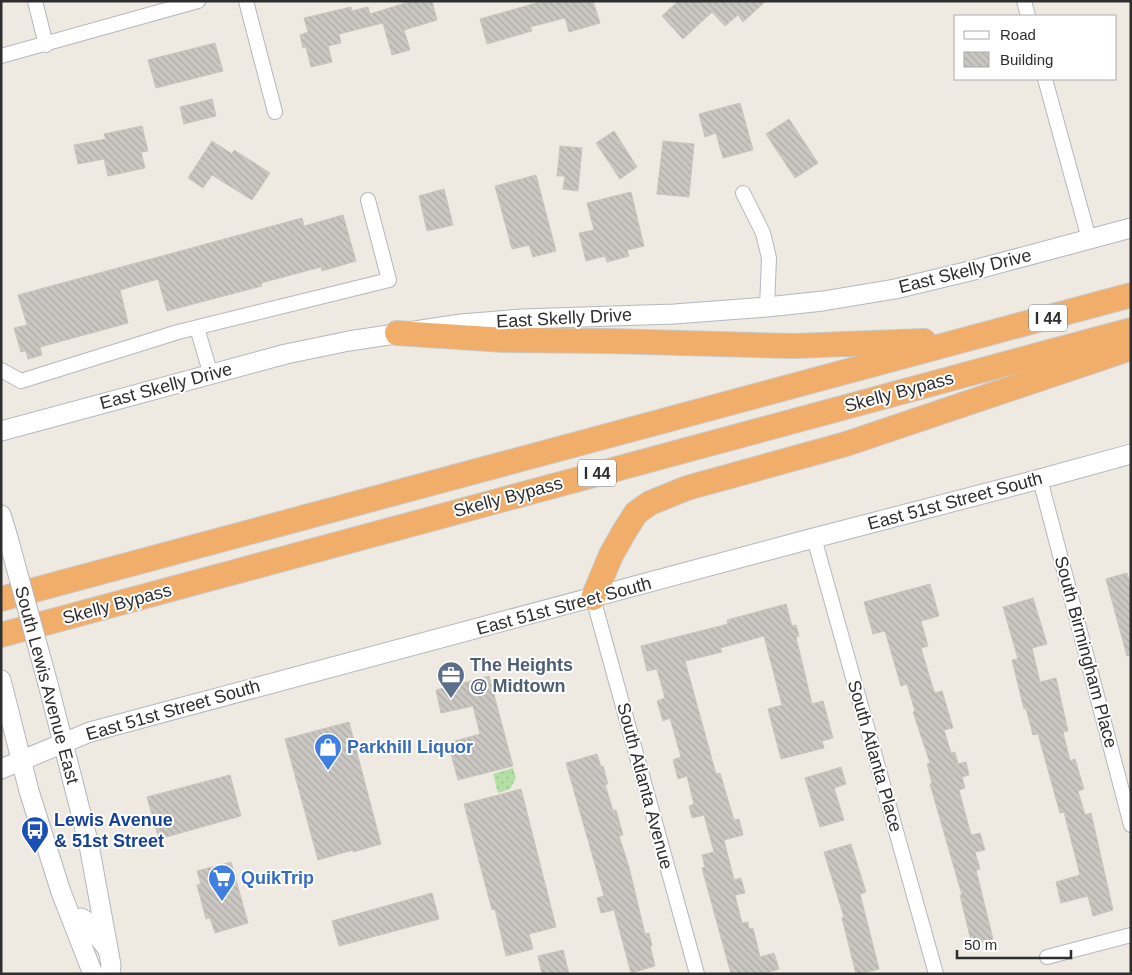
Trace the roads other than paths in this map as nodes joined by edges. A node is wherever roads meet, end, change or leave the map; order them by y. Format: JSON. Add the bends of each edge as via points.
{"nodes":[{"id":1,"x":35,"y":1,"type":"edge"},
{"id":2,"x":198,"y":1,"type":"edge"},
{"id":3,"x":246,"y":1,"type":"edge"},
{"id":4,"x":1024,"y":1,"type":"edge"},
{"id":5,"x":1028,"y":15,"type":"edge"},
{"id":6,"x":46,"y":44,"type":"junction"},
{"id":7,"x":1,"y":56,"type":"edge"},
{"id":8,"x":1045,"y":80,"type":"edge"},
{"id":9,"x":274,"y":112,"type":"dead end"},
{"id":10,"x":743,"y":193,"type":"dead end"},
{"id":11,"x":368,"y":200,"type":"dead end"},
{"id":12,"x":1131,"y":228,"type":"edge"},
{"id":13,"x":1089,"y":239,"type":"junction"},
{"id":14,"x":1131,"y":295,"type":"edge"},
{"id":15,"x":767,"y":307,"type":"junction"},
{"id":16,"x":197,"y":328,"type":"junction"},
{"id":17,"x":1131,"y":330,"type":"edge"},
{"id":18,"x":398,"y":333,"type":"junction"},
{"id":19,"x":966,"y":340,"type":"junction"},
{"id":20,"x":1131,"y":348,"type":"edge"},
{"id":21,"x":1,"y":370,"type":"edge"},
{"id":22,"x":211,"y":374,"type":"junction"},
{"id":23,"x":1,"y":431,"type":"edge"},
{"id":24,"x":1131,"y":454,"type":"edge"},
{"id":25,"x":1040,"y":479,"type":"junction"},
{"id":26,"x":1,"y":515,"type":"edge"},
{"id":27,"x":814,"y":538,"type":"junction"},
{"id":28,"x":1,"y":598,"type":"edge"},
{"id":29,"x":593,"y":598,"type":"junction"},
{"id":30,"x":1,"y":635,"type":"edge"},
{"id":31,"x":3,"y":688,"type":"edge"},
{"id":32,"x":62,"y":743,"type":"junction"},
{"id":33,"x":22,"y":761,"type":"junction"},
{"id":34,"x":1,"y":769,"type":"edge"},
{"id":35,"x":1131,"y":825,"type":"edge"},
{"id":36,"x":72,"y":920,"type":"junction"},
{"id":37,"x":1131,"y":935,"type":"edge"},
{"id":38,"x":107,"y":948,"type":"junction"},
{"id":39,"x":1047,"y":958,"type":"dead end"},
{"id":40,"x":93,"y":974,"type":"edge"},
{"id":41,"x":110,"y":974,"type":"edge"},
{"id":42,"x":697,"y":974,"type":"edge"},
{"id":43,"x":936,"y":974,"type":"edge"}],
"edges":[{"from":1,"to":6,"type":"street"},
{"from":2,"to":6,"type":"street"},
{"from":3,"to":9,"type":"street"},
{"from":4,"to":5,"type":"street"},
{"from":6,"to":7,"type":"street"},
{"from":8,"to":13,"type":"street"},
{"from":10,"to":15,"type":"street","via":[[763,233],[770,258]]},
{"from":11,"to":16,"type":"street","via":[[389,280]]},
{"from":12,"to":13,"type":"main road","name":"East Skelly Drive"},
{"from":13,"to":15,"type":"main road","name":"East Skelly Drive","via":[[895,289]]},
{"from":14,"to":19,"type":"highway","name":"Skelly Bypass","number":"I 44"},
{"from":15,"to":18,"type":"main road","name":"East Skelly Drive","via":[[522,319]]},
{"from":16,"to":21,"type":"street","via":[[21,381]]},
{"from":16,"to":22,"type":"street"},
{"from":17,"to":30,"type":"highway","name":"Skelly Bypass","number":"I 44"},
{"from":18,"to":19,"type":"highway","via":[[505,340],[794,346]]},
{"from":18,"to":22,"type":"main road","name":"East Skelly Drive","via":[[286,354]]},
{"from":19,"to":28,"type":"highway","name":"Skelly Bypass","number":"I 44"},
{"from":20,"to":29,"type":"highway","via":[[846,444],[688,488],[650,503],[636,513],[624,532]]},
{"from":22,"to":23,"type":"main road","name":"East Skelly Drive"},
{"from":24,"to":25,"type":"main road","name":"East 51st Street South"},
{"from":25,"to":27,"type":"main road","name":"East 51st Street South"},
{"from":25,"to":35,"type":"street","name":"South Birmingham Place"},
{"from":26,"to":32,"type":"main road","name":"South Lewis Avenue East","bridge":true},
{"from":27,"to":29,"type":"main road","name":"East 51st Street South"},
{"from":27,"to":43,"type":"street","name":"South Atlanta Place"},
{"from":29,"to":32,"type":"main road","name":"East 51st Street South","via":[[90,732]]},
{"from":29,"to":42,"type":"street","name":"South Atlanta Avenue"},
{"from":31,"to":33,"type":"main road"},
{"from":32,"to":33,"type":"main road","name":"East 51st Street South"},
{"from":32,"to":38,"type":"main road","name":"South Lewis Avenue East","via":[[89,845]]},
{"from":33,"to":34,"type":"main road","name":"East 51st Street South"},
{"from":33,"to":36,"type":"main road"},
{"from":36,"to":38,"type":"main road","via":[[80,918],[86,921]]},
{"from":36,"to":40,"type":"main road"},
{"from":37,"to":39,"type":"street"},
{"from":38,"to":41,"type":"main road","name":"South Lewis Avenue East"}]}
